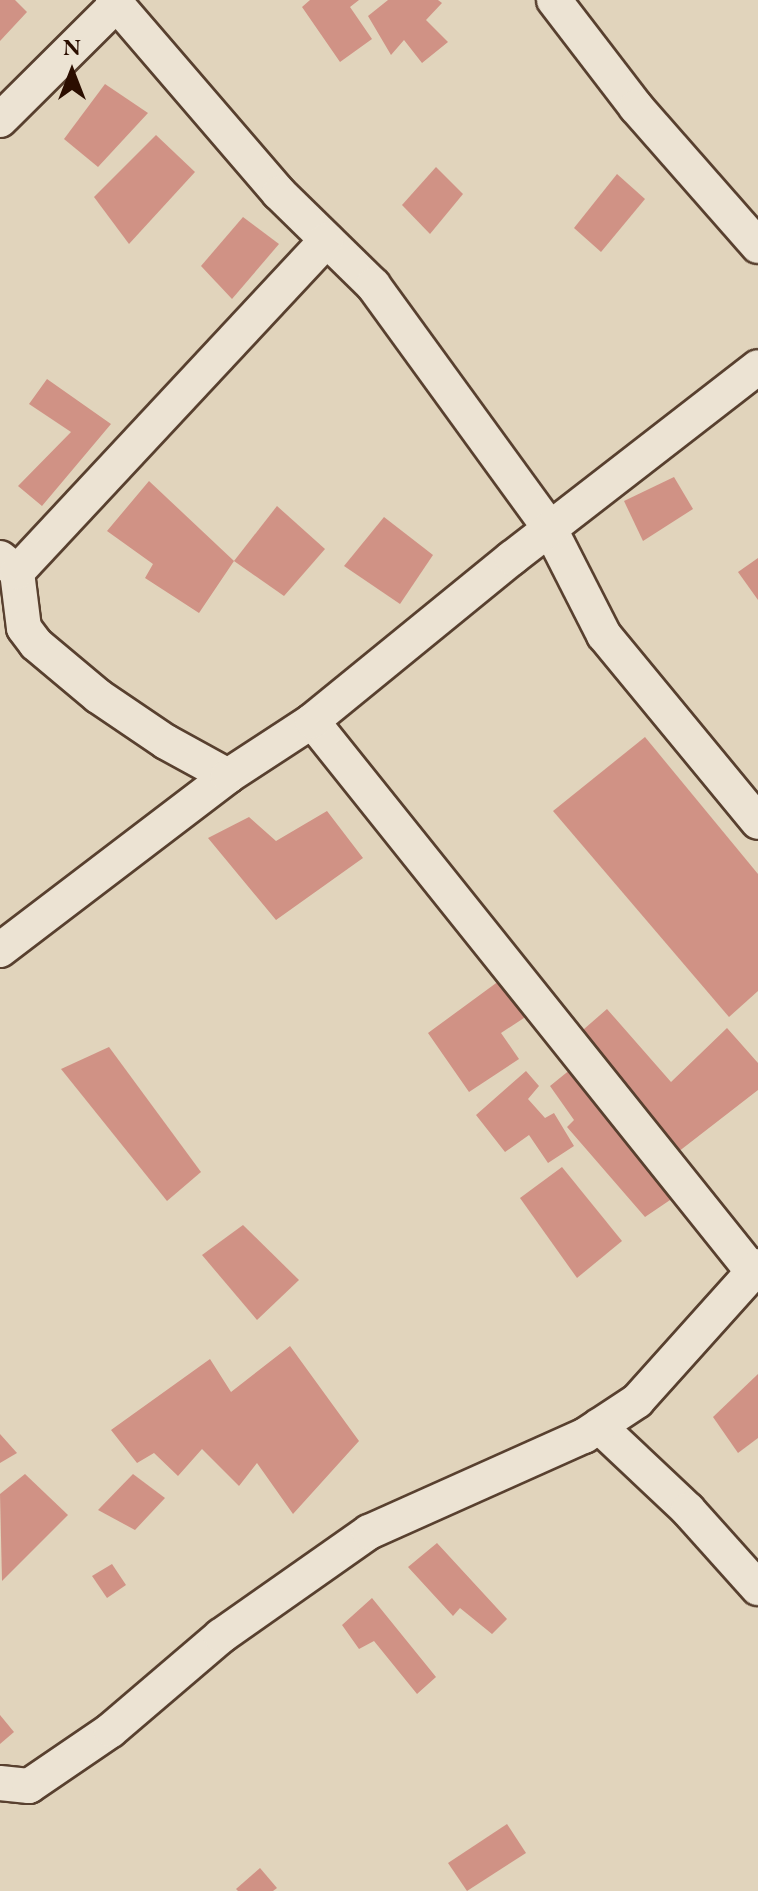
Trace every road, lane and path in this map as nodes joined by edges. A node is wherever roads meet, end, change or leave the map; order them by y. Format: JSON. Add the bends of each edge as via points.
{"nodes":[{"id":1,"x":554,"y":0,"type":"edge"},
{"id":2,"x":115,"y":2,"type":"edge"},
{"id":3,"x":0,"y":120,"type":"edge"},
{"id":4,"x":327,"y":240,"type":"junction"},
{"id":5,"x":758,"y":246,"type":"edge"},
{"id":6,"x":758,"y":367,"type":"edge"},
{"id":7,"x":550,"y":529,"type":"junction"},
{"id":8,"x":9,"y":565,"type":"edge"},
{"id":9,"x":312,"y":721,"type":"junction"},
{"id":10,"x":228,"y":776,"type":"junction"},
{"id":11,"x":758,"y":822,"type":"edge"},
{"id":12,"x":0,"y":950,"type":"edge"},
{"id":13,"x":755,"y":1269,"type":"edge"},
{"id":14,"x":599,"y":1426,"type":"junction"},
{"id":15,"x":758,"y":1588,"type":"edge"},
{"id":16,"x":0,"y":1783,"type":"edge"}],
"edges":[{"from":1,"to":5,"type":"street","via":[[636,107]]},
{"from":2,"to":3,"type":"street"},
{"from":2,"to":4,"type":"street","via":[[279,193]]},
{"from":4,"to":7,"type":"street","via":[[373,285]]},
{"from":4,"to":8,"type":"street"},
{"from":6,"to":7,"type":"street"},
{"from":7,"to":9,"type":"street"},
{"from":7,"to":11,"type":"street","via":[[604,635]]},
{"from":8,"to":10,"type":"street","via":[[24,628],[36,644],[98,696]]},
{"from":9,"to":10,"type":"street"},
{"from":9,"to":13,"type":"street"},
{"from":10,"to":12,"type":"street"},
{"from":13,"to":14,"type":"street","via":[[637,1401]]},
{"from":14,"to":15,"type":"street","via":[[688,1510]]},
{"from":14,"to":16,"type":"street","via":[[369,1532],[221,1636],[111,1730],[29,1786]]}]}
